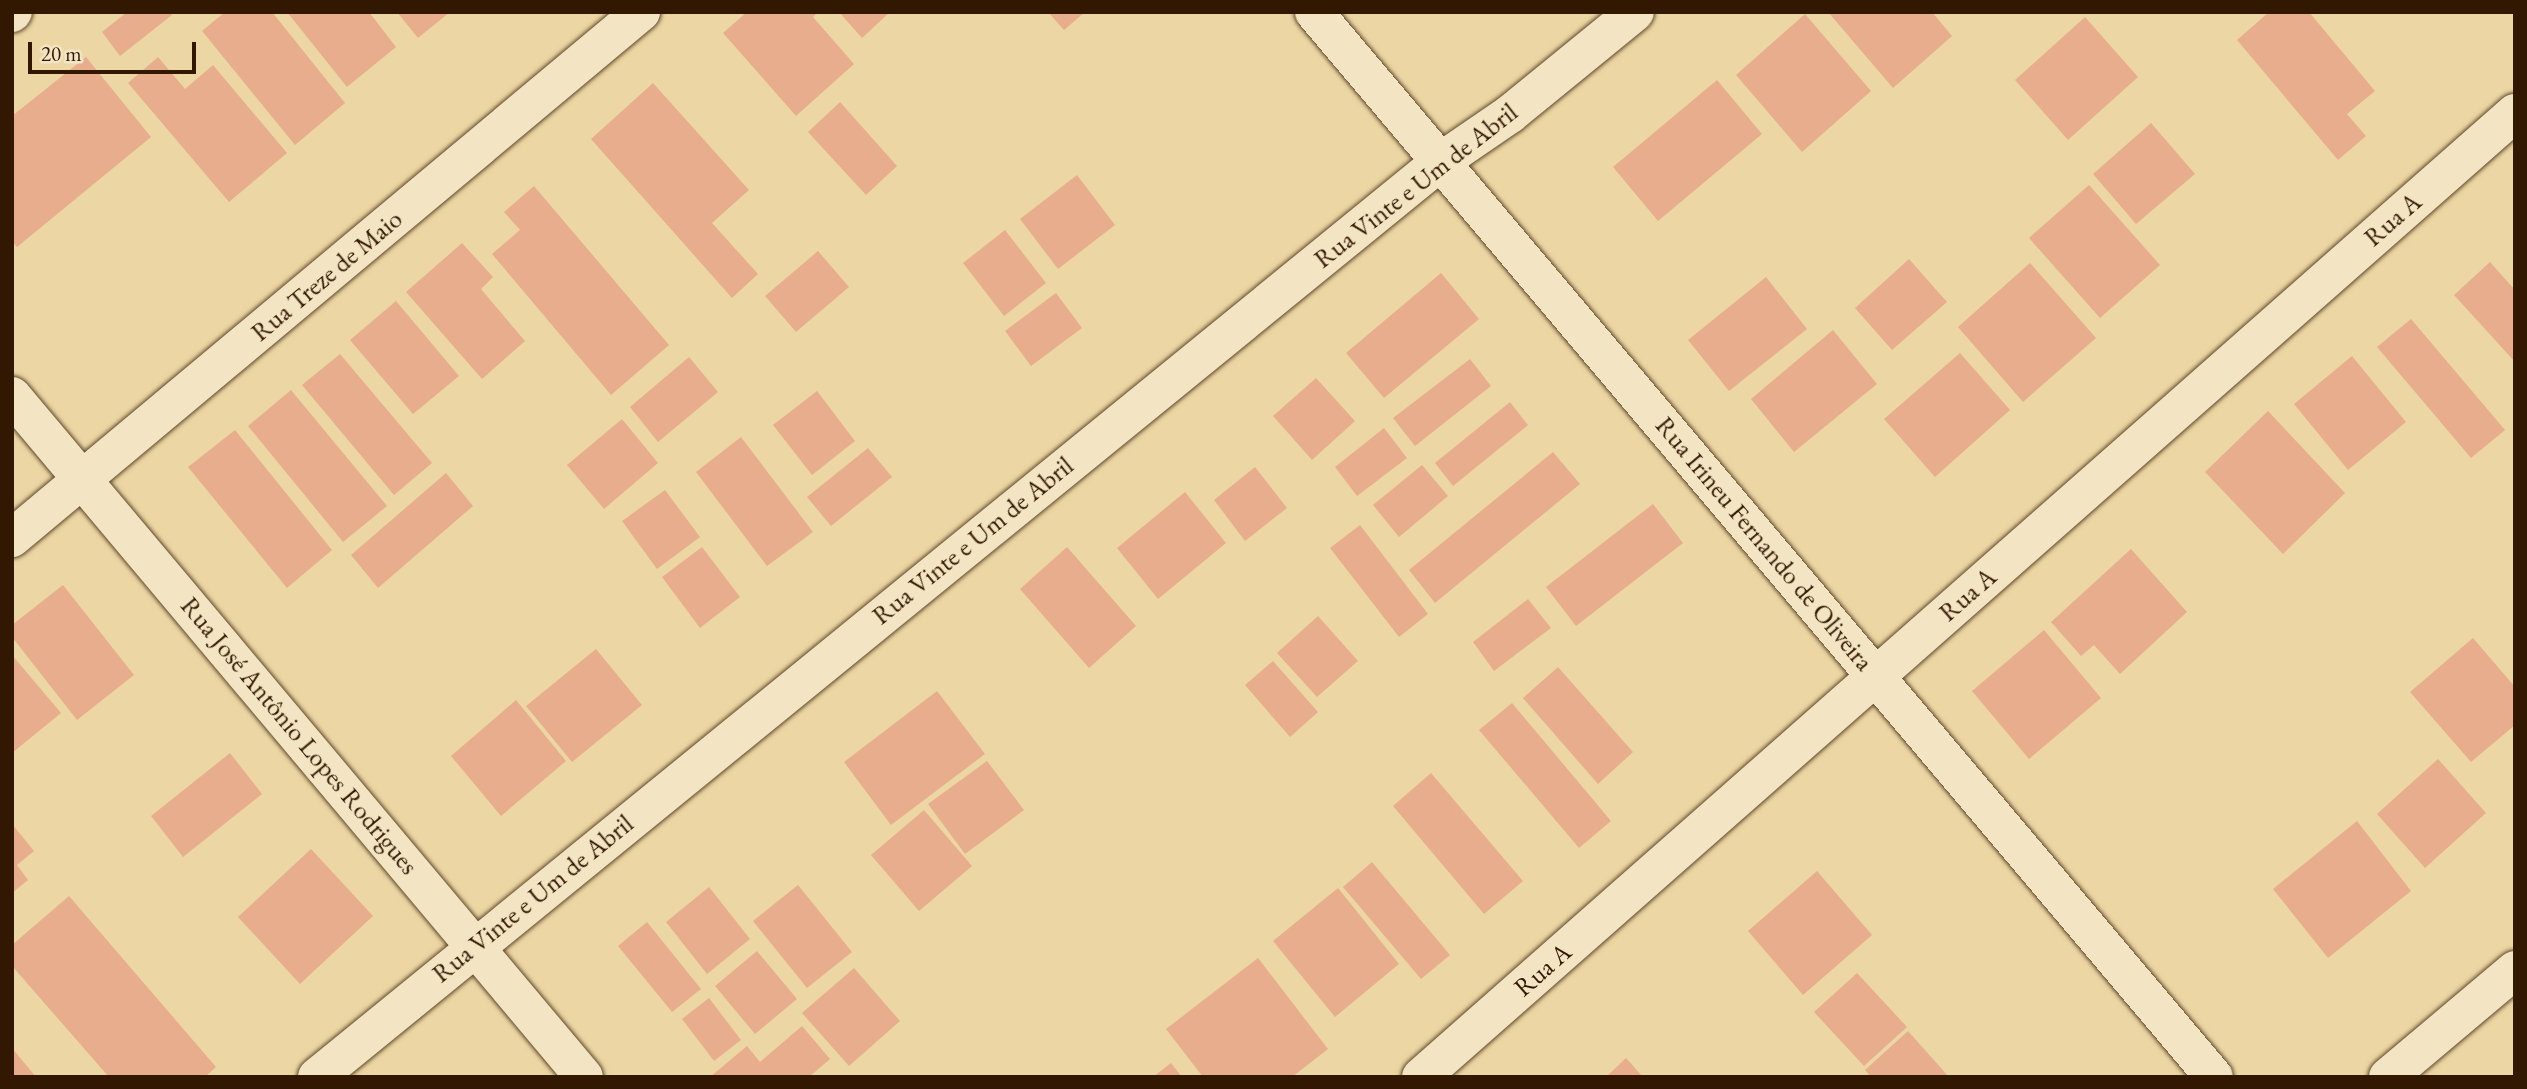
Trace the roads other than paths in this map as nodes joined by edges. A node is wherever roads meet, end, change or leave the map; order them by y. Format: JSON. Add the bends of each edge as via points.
{"nodes":[{"id":1,"x":641,"y":12,"type":"edge"},
{"id":2,"x":1314,"y":12,"type":"edge"},
{"id":3,"x":1635,"y":12,"type":"edge"},
{"id":4,"x":2515,"y":113,"type":"edge"},
{"id":5,"x":1440,"y":162,"type":"junction"},
{"id":6,"x":12,"y":396,"type":"edge"},
{"id":7,"x":85,"y":479,"type":"junction"},
{"id":8,"x":12,"y":538,"type":"edge"},
{"id":9,"x":1876,"y":676,"type":"junction"},
{"id":10,"x":474,"y":946,"type":"junction"},
{"id":11,"x":2515,"y":970,"type":"edge"},
{"id":12,"x":317,"y":1077,"type":"edge"},
{"id":13,"x":584,"y":1077,"type":"edge"},
{"id":14,"x":1421,"y":1077,"type":"edge"},
{"id":15,"x":2214,"y":1077,"type":"edge"},
{"id":16,"x":2388,"y":1077,"type":"edge"}],
"edges":[{"from":1,"to":7,"type":"street","name":"Rua Treze de Maio"},
{"from":2,"to":5,"type":"street","name":"Rua Irineu Fernando de Oliveira"},
{"from":3,"to":5,"type":"street","name":"Rua Vinte e Um de Abril","via":[[1510,114]]},
{"from":4,"to":9,"type":"street","name":"Rua A"},
{"from":5,"to":9,"type":"street","name":"Rua Irineu Fernando de Oliveira"},
{"from":5,"to":10,"type":"street","name":"Rua Vinte e Um de Abril"},
{"from":6,"to":7,"type":"street","name":"Rua José Antônio Lopes Rodrigues"},
{"from":7,"to":8,"type":"street","name":"Rua Treze de Maio"},
{"from":7,"to":10,"type":"street","name":"Rua José Antônio Lopes Rodrigues"},
{"from":9,"to":14,"type":"street","name":"Rua A"},
{"from":9,"to":15,"type":"street","name":"Rua Irineu Fernando de Oliveira"},
{"from":10,"to":12,"type":"street","name":"Rua Vinte e Um de Abril"},
{"from":10,"to":13,"type":"street","name":"Rua José Antônio Lopes Rodrigues"},
{"from":11,"to":16,"type":"street"}]}
